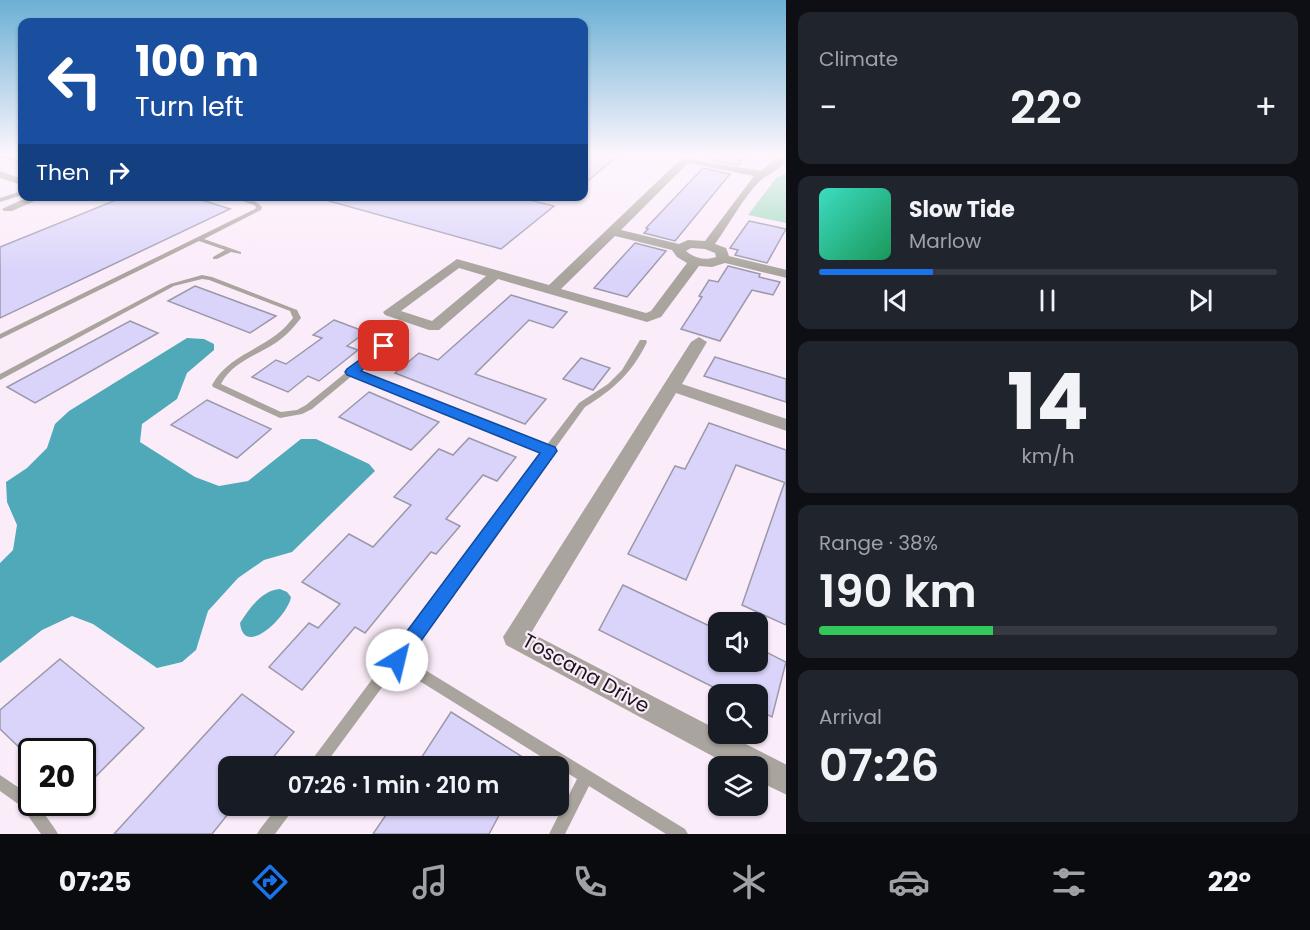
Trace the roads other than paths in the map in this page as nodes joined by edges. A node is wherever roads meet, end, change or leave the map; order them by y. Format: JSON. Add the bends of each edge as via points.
{"nodes":[{"id":1,"x":15,"y":194,"type":"edge"},
{"id":2,"x":651,"y":194,"type":"edge"},
{"id":3,"x":747,"y":194,"type":"edge"},
{"id":4,"x":24,"y":201,"type":"edge"},
{"id":5,"x":246,"y":201,"type":"edge"},
{"id":6,"x":2,"y":207,"type":"edge"},
{"id":7,"x":612,"y":231,"type":"junction"},
{"id":8,"x":199,"y":239,"type":"junction"},
{"id":9,"x":708,"y":245,"type":"junction"},
{"id":10,"x":679,"y":248,"type":"junction"},
{"id":11,"x":230,"y":250,"type":"junction"},
{"id":12,"x":239,"y":253,"type":"dead end"},
{"id":13,"x":215,"y":258,"type":"dead end"},
{"id":14,"x":723,"y":259,"type":"junction"},
{"id":15,"x":696,"y":261,"type":"junction"},
{"id":16,"x":784,"y":269,"type":"edge"},
{"id":17,"x":496,"y":274,"type":"junction"},
{"id":18,"x":550,"y":291,"type":"junction"},
{"id":19,"x":0,"y":337,"type":"edge"},
{"id":20,"x":643,"y":342,"type":"dead end"},
{"id":21,"x":699,"y":342,"type":"dead end"},
{"id":22,"x":384,"y":346,"type":"dead end"},
{"id":23,"x":352,"y":372,"type":"junction"},
{"id":24,"x":0,"y":377,"type":"edge"},
{"id":25,"x":671,"y":386,"type":"junction"},
{"id":26,"x":786,"y":425,"type":"edge"},
{"id":27,"x":549,"y":451,"type":"junction"},
{"id":28,"x":397,"y":660,"type":"junction"},
{"id":29,"x":324,"y":756,"type":"edge"},
{"id":30,"x":586,"y":776,"type":"junction"},
{"id":31,"x":786,"y":781,"type":"edge"},
{"id":32,"x":0,"y":782,"type":"edge"},
{"id":33,"x":279,"y":816,"type":"edge"},
{"id":34,"x":50,"y":834,"type":"edge"},
{"id":35,"x":265,"y":834,"type":"edge"},
{"id":36,"x":557,"y":834,"type":"edge"},
{"id":37,"x":680,"y":834,"type":"edge"}],
"edges":[{"from":1,"to":6,"type":"lane"},
{"from":2,"to":7,"type":"street"},
{"from":3,"to":9,"type":"street"},
{"from":4,"to":6,"type":"street"},
{"from":5,"to":8,"type":"lane","via":[[256,204],[258,210]]},
{"from":7,"to":10,"type":"street"},
{"from":7,"to":18,"type":"street"},
{"from":8,"to":11,"type":"lane"},
{"from":8,"to":19,"type":"lane"},
{"from":9,"to":10,"type":"street","via":[[687,244]]},
{"from":9,"to":14,"type":"street","via":[[721,251]]},
{"from":10,"to":15,"type":"street","via":[[680,254]]},
{"from":11,"to":12,"type":"lane"},
{"from":11,"to":13,"type":"lane"},
{"from":14,"to":15,"type":"street","via":[[713,263]]},
{"from":14,"to":16,"type":"street"},
{"from":15,"to":18,"type":"street","via":[[656,314],[647,318]]},
{"from":17,"to":17,"type":"street","via":[[458,263],[390,312],[434,327]]},
{"from":17,"to":18,"type":"street"},
{"from":20,"to":27,"type":"lane","via":[[634,363],[613,386],[582,405]]},
{"from":21,"to":25,"type":"street","name":"Toscana Drive"},
{"from":22,"to":23,"type":"lane"},
{"from":23,"to":24,"type":"lane","via":[[299,412],[280,415],[216,386],[219,377],[281,335],[297,318],[293,310],[202,277],[172,285]]},
{"from":23,"to":27,"type":"lane"},
{"from":25,"to":26,"type":"street"},
{"from":25,"to":31,"type":"street","name":"Toscana Drive","via":[[515,637]]},
{"from":27,"to":28,"type":"lane"},
{"from":28,"to":29,"type":"lane"},
{"from":28,"to":30,"type":"lane"},
{"from":30,"to":36,"type":"lane"},
{"from":30,"to":37,"type":"lane"},
{"from":32,"to":34,"type":"lane","via":[[26,801]]},
{"from":33,"to":35,"type":"lane"}]}
